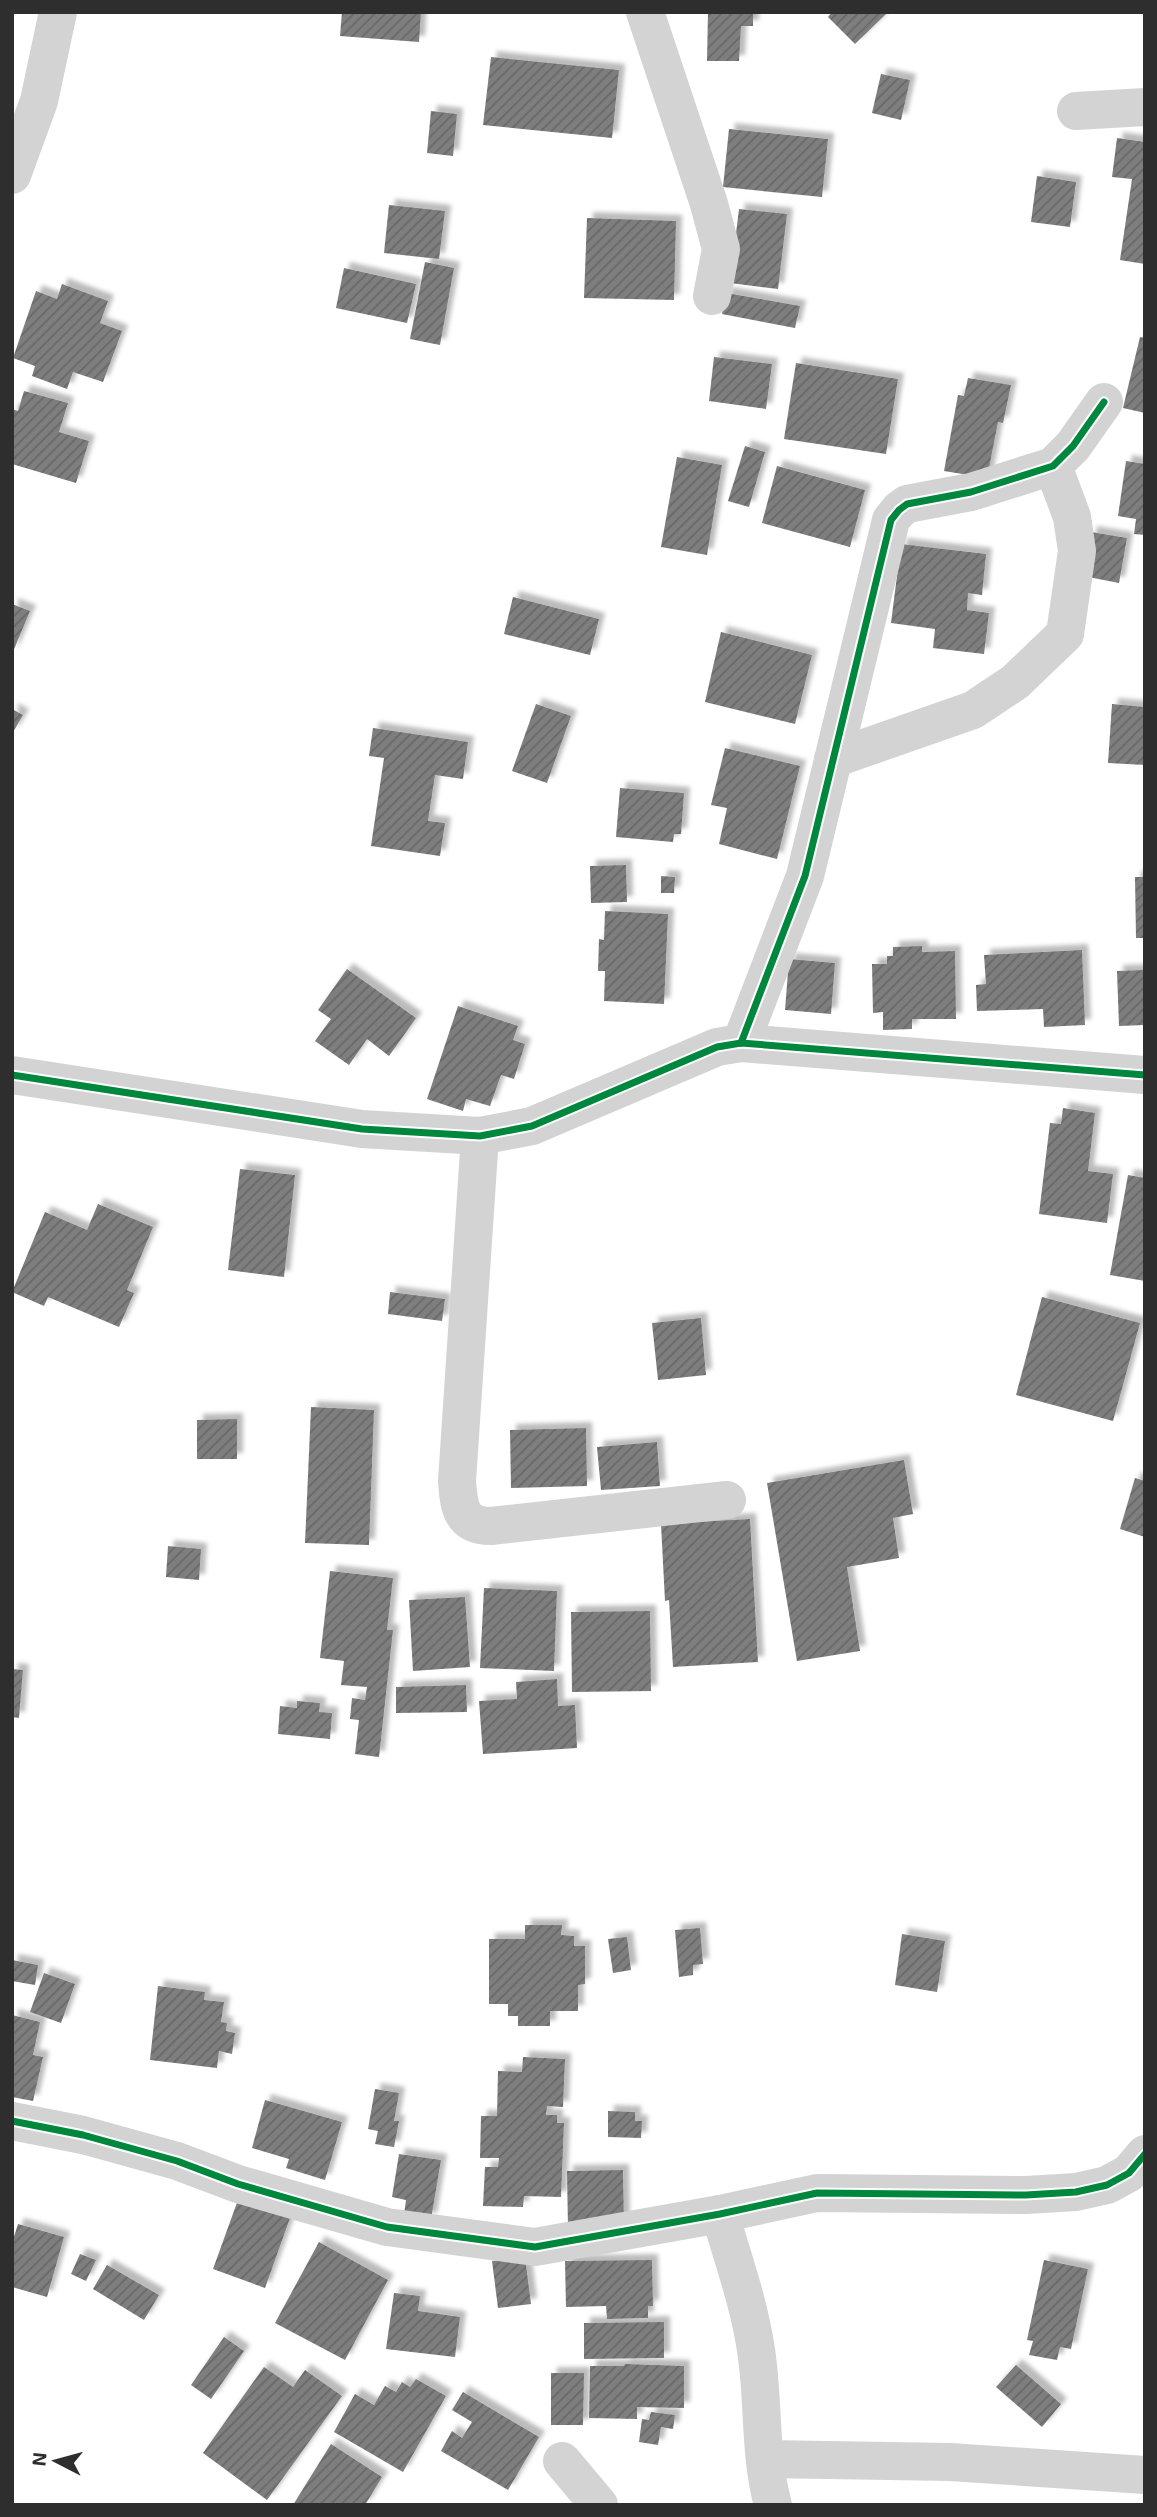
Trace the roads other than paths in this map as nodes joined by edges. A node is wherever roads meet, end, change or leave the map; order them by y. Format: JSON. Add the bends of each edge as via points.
{"nodes":[{"id":1,"x":645,"y":12,"type":"edge"},
{"id":2,"x":54,"y":15,"type":"edge"},
{"id":3,"x":1145,"y":107,"type":"edge"},
{"id":4,"x":1076,"y":111,"type":"dead end"},
{"id":5,"x":12,"y":176,"type":"edge"},
{"id":6,"x":712,"y":296,"type":"dead end"},
{"id":7,"x":1104,"y":402,"type":"dead end"},
{"id":8,"x":1053,"y":466,"type":"junction"},
{"id":9,"x":833,"y":759,"type":"junction"},
{"id":10,"x":741,"y":1042,"type":"junction"},
{"id":11,"x":1145,"y":1074,"type":"edge"},
{"id":12,"x":12,"y":1075,"type":"edge"},
{"id":13,"x":480,"y":1136,"type":"junction"},
{"id":14,"x":727,"y":1500,"type":"dead end"},
{"id":15,"x":12,"y":2121,"type":"edge"},
{"id":16,"x":1145,"y":2154,"type":"edge"},
{"id":17,"x":720,"y":2214,"type":"junction"},
{"id":18,"x":765,"y":2459,"type":"junction"},
{"id":19,"x":562,"y":2461,"type":"dead end"},
{"id":20,"x":1145,"y":2475,"type":"edge"},
{"id":21,"x":599,"y":2505,"type":"edge"},
{"id":22,"x":773,"y":2505,"type":"edge"}],
"edges":[{"from":1,"to":6,"type":"street","via":[[721,249]]},
{"from":2,"to":5,"type":"street","via":[[39,102]]},
{"from":3,"to":4,"type":"street"},
{"from":7,"to":8,"type":"street"},
{"from":8,"to":9,"type":"street","via":[[971,492],[906,504],[891,520]]},
{"from":8,"to":9,"type":"street","via":[[1072,517],[1077,551],[1065,634],[1015,682],[973,710]]},
{"from":9,"to":10,"type":"street","via":[[804,876]]},
{"from":10,"to":11,"type":"street"},
{"from":10,"to":13,"type":"street","via":[[717,1047],[532,1126]]},
{"from":12,"to":13,"type":"street","via":[[362,1129]]},
{"from":13,"to":14,"type":"street","via":[[457,1481],[462,1513],[480,1526],[491,1526]]},
{"from":15,"to":17,"type":"street","via":[[177,2161],[238,2184],[387,2227],[535,2247]]},
{"from":16,"to":17,"type":"street","via":[[1129,2173],[1107,2185],[1076,2192],[817,2193]]},
{"from":17,"to":18,"type":"street","via":[[756,2349]]},
{"from":18,"to":20,"type":"street","via":[[950,2462]]},
{"from":18,"to":22,"type":"street"},
{"from":19,"to":21,"type":"street"}]}
